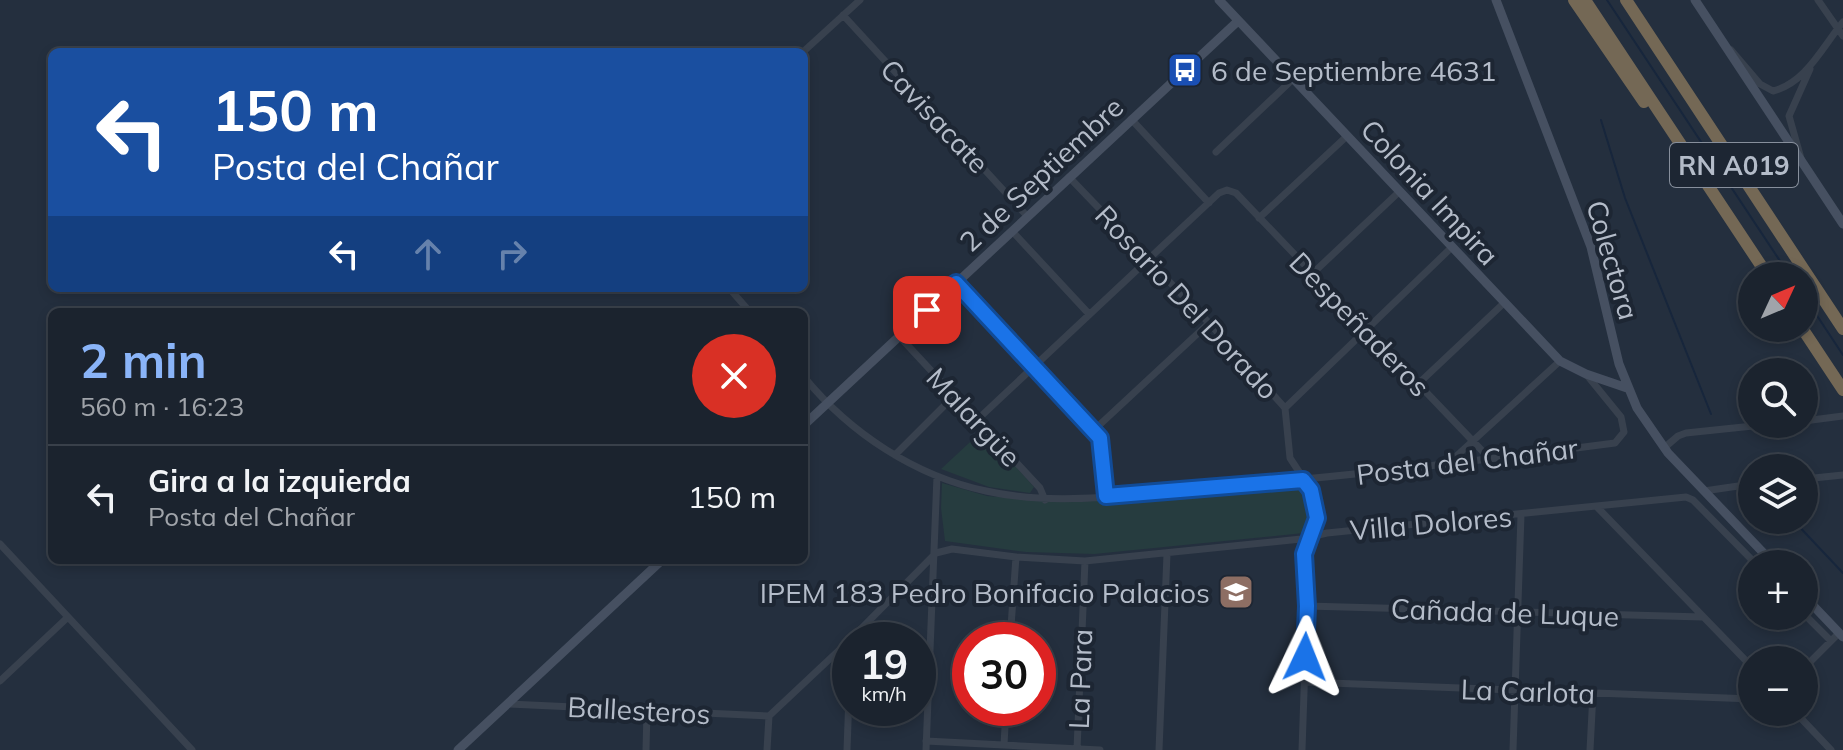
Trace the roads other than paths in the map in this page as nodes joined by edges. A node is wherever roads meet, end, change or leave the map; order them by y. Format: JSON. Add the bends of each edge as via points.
{"nodes":[{"id":1,"x":860,"y":0,"type":"edge"},
{"id":2,"x":1219,"y":0,"type":"edge"},
{"id":3,"x":1496,"y":0,"type":"edge"},
{"id":4,"x":1574,"y":0,"type":"edge"},
{"id":5,"x":1585,"y":0,"type":"edge"},
{"id":6,"x":1626,"y":0,"type":"edge"},
{"id":7,"x":1695,"y":0,"type":"edge"},
{"id":8,"x":1818,"y":0,"type":"edge"},
{"id":9,"x":843,"y":15,"type":"junction"},
{"id":10,"x":1238,"y":21,"type":"junction"},
{"id":11,"x":1840,"y":25,"type":"edge"},
{"id":12,"x":1843,"y":36,"type":"edge"},
{"id":13,"x":807,"y":48,"type":"edge"},
{"id":14,"x":1816,"y":58,"type":"junction"},
{"id":15,"x":1293,"y":79,"type":"junction"},
{"id":16,"x":1760,"y":90,"type":"junction"},
{"id":17,"x":1131,"y":119,"type":"junction"},
{"id":18,"x":1790,"y":124,"type":"junction"},
{"id":19,"x":1780,"y":131,"type":"junction"},
{"id":20,"x":1347,"y":136,"type":"junction"},
{"id":21,"x":1216,"y":152,"type":"dead end"},
{"id":22,"x":1693,"y":164,"type":"junction"},
{"id":23,"x":1802,"y":164,"type":"junction"},
{"id":24,"x":1069,"y":177,"type":"junction"},
{"id":25,"x":1400,"y":191,"type":"junction"},
{"id":26,"x":1209,"y":203,"type":"junction"},
{"id":27,"x":1027,"y":216,"type":"junction"},
{"id":28,"x":1259,"y":218,"type":"junction"},
{"id":29,"x":1843,"y":224,"type":"edge"},
{"id":30,"x":1012,"y":231,"type":"junction"},
{"id":31,"x":1452,"y":247,"type":"junction"},
{"id":32,"x":1149,"y":260,"type":"junction"},
{"id":33,"x":1759,"y":262,"type":"edge"},
{"id":34,"x":1312,"y":274,"type":"junction"},
{"id":35,"x":956,"y":283,"type":"junction"},
{"id":36,"x":732,"y":292,"type":"edge"},
{"id":37,"x":1505,"y":302,"type":"junction"},
{"id":38,"x":746,"y":308,"type":"edge"},
{"id":39,"x":1089,"y":314,"type":"junction"},
{"id":40,"x":1209,"y":323,"type":"junction"},
{"id":41,"x":1843,"y":329,"type":"edge"},
{"id":42,"x":1365,"y":330,"type":"junction"},
{"id":43,"x":899,"y":336,"type":"junction"},
{"id":44,"x":1811,"y":342,"type":"edge"},
{"id":45,"x":1560,"y":361,"type":"junction"},
{"id":46,"x":1034,"y":367,"type":"junction"},
{"id":47,"x":1586,"y":374,"type":"junction"},
{"id":48,"x":808,"y":382,"type":"edge"},
{"id":49,"x":1418,"y":384,"type":"junction"},
{"id":50,"x":1627,"y":388,"type":"junction"},
{"id":51,"x":1843,"y":390,"type":"edge"},
{"id":52,"x":954,"y":396,"type":"junction"},
{"id":53,"x":827,"y":404,"type":"junction"},
{"id":54,"x":1285,"y":408,"type":"junction"},
{"id":55,"x":1843,"y":416,"type":"edge"},
{"id":56,"x":1818,"y":419,"type":"edge"},
{"id":57,"x":977,"y":420,"type":"junction"},
{"id":58,"x":808,"y":421,"type":"edge"},
{"id":59,"x":1738,"y":428,"type":"edge"},
{"id":60,"x":1094,"y":430,"type":"junction"},
{"id":61,"x":1473,"y":442,"type":"junction"},
{"id":62,"x":1664,"y":448,"type":"junction"},
{"id":63,"x":895,"y":455,"type":"junction"},
{"id":64,"x":1491,"y":460,"type":"junction"},
{"id":65,"x":1451,"y":461,"type":"junction"},
{"id":66,"x":1843,"y":475,"type":"edge"},
{"id":67,"x":937,"y":476,"type":"junction"},
{"id":68,"x":1818,"y":478,"type":"edge"},
{"id":69,"x":1303,"y":480,"type":"junction"},
{"id":70,"x":1738,"y":486,"type":"edge"},
{"id":71,"x":1704,"y":491,"type":"junction"},
{"id":72,"x":1106,"y":496,"type":"junction"},
{"id":73,"x":1045,"y":500,"type":"junction"},
{"id":74,"x":1598,"y":508,"type":"junction"},
{"id":75,"x":1521,"y":515,"type":"junction"},
{"id":76,"x":1310,"y":536,"type":"junction"},
{"id":77,"x":0,"y":544,"type":"edge"},
{"id":78,"x":1742,"y":550,"type":"edge"},
{"id":79,"x":1761,"y":550,"type":"edge"},
{"id":80,"x":936,"y":553,"type":"junction"},
{"id":81,"x":1167,"y":554,"type":"junction"},
{"id":82,"x":1016,"y":557,"type":"junction"},
{"id":83,"x":1085,"y":561,"type":"junction"},
{"id":84,"x":658,"y":564,"type":"edge"},
{"id":85,"x":1307,"y":606,"type":"junction"},
{"id":86,"x":1818,"y":611,"type":"edge"},
{"id":87,"x":1518,"y":612,"type":"junction"},
{"id":88,"x":68,"y":617,"type":"junction"},
{"id":89,"x":1702,"y":617,"type":"junction"},
{"id":90,"x":869,"y":622,"type":"edge"},
{"id":91,"x":1011,"y":622,"type":"edge"},
{"id":92,"x":1818,"y":628,"type":"edge"},
{"id":93,"x":1841,"y":635,"type":"edge"},
{"id":94,"x":1831,"y":641,"type":"junction"},
{"id":95,"x":1738,"y":653,"type":"edge"},
{"id":96,"x":1818,"y":654,"type":"edge"},
{"id":97,"x":832,"y":658,"type":"edge"},
{"id":98,"x":0,"y":681,"type":"edge"},
{"id":99,"x":1304,"y":682,"type":"junction"},
{"id":100,"x":1515,"y":690,"type":"junction"},
{"id":101,"x":1593,"y":693,"type":"junction"},
{"id":102,"x":1738,"y":698,"type":"edge"},
{"id":103,"x":509,"y":704,"type":"junction"},
{"id":104,"x":647,"y":711,"type":"junction"},
{"id":105,"x":769,"y":716,"type":"junction"},
{"id":106,"x":848,"y":726,"type":"edge"},
{"id":107,"x":1005,"y":726,"type":"edge"},
{"id":108,"x":1808,"y":726,"type":"edge"},
{"id":109,"x":926,"y":741,"type":"junction"},
{"id":110,"x":1004,"y":745,"type":"junction"},
{"id":111,"x":1077,"y":749,"type":"edge"},
{"id":112,"x":192,"y":750,"type":"edge"},
{"id":113,"x":458,"y":750,"type":"edge"},
{"id":114,"x":646,"y":750,"type":"edge"},
{"id":115,"x":767,"y":750,"type":"edge"},
{"id":116,"x":847,"y":750,"type":"edge"},
{"id":117,"x":926,"y":750,"type":"edge"},
{"id":118,"x":1100,"y":750,"type":"edge"},
{"id":119,"x":1159,"y":750,"type":"edge"},
{"id":120,"x":1302,"y":750,"type":"edge"},
{"id":121,"x":1513,"y":750,"type":"edge"},
{"id":122,"x":1590,"y":750,"type":"edge"},
{"id":123,"x":1831,"y":750,"type":"edge"}],
"edges":[{"from":1,"to":9,"type":"street"},
{"from":2,"to":10,"type":"street","name":"Colonia Impira"},
{"from":3,"to":50,"type":"street","name":"Colectora","via":[[1591,247]]},
{"from":4,"to":22,"type":"highway"},
{"from":5,"to":22,"type":"highway","number":"RN A019"},
{"from":6,"to":41,"type":"highway","number":"RN A019"},
{"from":7,"to":16,"type":"street"},
{"from":8,"to":11,"type":"street"},
{"from":9,"to":13,"type":"street"},
{"from":9,"to":27,"type":"street","name":"Cavisacate"},
{"from":10,"to":15,"type":"street","name":"Colonia Impira"},
{"from":10,"to":17,"type":"street","name":"2 de Septiembre"},
{"from":11,"to":12,"type":"street"},
{"from":11,"to":14,"type":"street"},
{"from":14,"to":16,"type":"street","via":[[1787,87]]},
{"from":14,"to":18,"type":"street"},
{"from":15,"to":20,"type":"street","name":"Colonia Impira"},
{"from":15,"to":21,"type":"street"},
{"from":16,"to":19,"type":"street"},
{"from":17,"to":24,"type":"street","name":"2 de Septiembre"},
{"from":17,"to":26,"type":"street"},
{"from":18,"to":19,"type":"street"},
{"from":18,"to":23,"type":"street"},
{"from":19,"to":23,"type":"street"},
{"from":20,"to":25,"type":"street","name":"Colonia Impira"},
{"from":20,"to":28,"type":"street"},
{"from":22,"to":33,"type":"highway","number":"RN A019"},
{"from":23,"to":29,"type":"street"},
{"from":24,"to":27,"type":"street","name":"2 de Septiembre"},
{"from":24,"to":32,"type":"street","name":"Rosario Del Dorado"},
{"from":25,"to":31,"type":"street","name":"Colonia Impira"},
{"from":25,"to":34,"type":"street"},
{"from":26,"to":28,"type":"street","name":"Despeñaderos","via":[[1227,190]]},
{"from":26,"to":32,"type":"street"},
{"from":27,"to":30,"type":"street","name":"2 de Septiembre"},
{"from":28,"to":34,"type":"street","name":"Despeñaderos"},
{"from":30,"to":35,"type":"street","name":"2 de Septiembre"},
{"from":30,"to":39,"type":"street"},
{"from":31,"to":37,"type":"street","name":"Colonia Impira"},
{"from":31,"to":42,"type":"street"},
{"from":32,"to":39,"type":"street"},
{"from":32,"to":40,"type":"street","name":"Rosario Del Dorado"},
{"from":34,"to":42,"type":"street","name":"Despeñaderos"},
{"from":35,"to":43,"type":"street","name":"2 de Septiembre"},
{"from":35,"to":46,"type":"street"},
{"from":36,"to":38,"type":"street"},
{"from":37,"to":45,"type":"street","name":"Colonia Impira"},
{"from":37,"to":49,"type":"street"},
{"from":39,"to":46,"type":"street"},
{"from":40,"to":54,"type":"street","name":"Rosario Del Dorado"},
{"from":40,"to":60,"type":"street"},
{"from":42,"to":49,"type":"street","name":"Despeñaderos"},
{"from":42,"to":54,"type":"street"},
{"from":43,"to":52,"type":"street","name":"Malargüe"},
{"from":43,"to":53,"type":"street","name":"2 de Septiembre"},
{"from":44,"to":51,"type":"highway"},
{"from":45,"to":47,"type":"street","name":"Colonia Impira"},
{"from":45,"to":61,"type":"street"},
{"from":46,"to":57,"type":"street"},
{"from":46,"to":60,"type":"street"},
{"from":47,"to":50,"type":"street","name":"Colonia Impira"},
{"from":47,"to":64,"type":"street","name":"Posta del Chañar","via":[[1621,417],[1624,432],[1619,440]]},
{"from":48,"to":53,"type":"street","name":"Posta del Chañar"},
{"from":49,"to":61,"type":"street","name":"Despeñaderos"},
{"from":50,"to":62,"type":"street","name":"Colectora"},
{"from":52,"to":57,"type":"street","name":"Malargüe"},
{"from":52,"to":63,"type":"street"},
{"from":53,"to":58,"type":"street","name":"2 de Septiembre"},
{"from":53,"to":63,"type":"street","name":"Posta del Chañar"},
{"from":54,"to":69,"type":"street","name":"Rosario Del Dorado","via":[[1290,458]]},
{"from":55,"to":56,"type":"street"},
{"from":57,"to":73,"type":"street","name":"Malargüe"},
{"from":59,"to":62,"type":"street","via":[[1686,433]]},
{"from":60,"to":72,"type":"street","via":[[1100,438]]},
{"from":61,"to":64,"type":"street","name":"Despeñaderos"},
{"from":61,"to":65,"type":"street"},
{"from":62,"to":71,"type":"street","name":"Colectora"},
{"from":63,"to":67,"type":"street","name":"Posta del Chañar"},
{"from":64,"to":65,"type":"street","name":"Posta del Chañar"},
{"from":65,"to":69,"type":"street","name":"Posta del Chañar"},
{"from":66,"to":68,"type":"street"},
{"from":67,"to":73,"type":"street","name":"Posta del Chañar","via":[[987,492]]},
{"from":67,"to":80,"type":"street"},
{"from":69,"to":72,"type":"street","name":"Posta del Chañar"},
{"from":69,"to":76,"type":"street","name":"Rosario Del Dorado","via":[[1311,490],[1317,518]]},
{"from":70,"to":71,"type":"street"},
{"from":71,"to":79,"type":"street","name":"Colectora"},
{"from":72,"to":73,"type":"street","name":"Posta del Chañar"},
{"from":74,"to":75,"type":"street","name":"Villa Dolores"},
{"from":74,"to":78,"type":"street","name":"Villa Dolores","via":[[1686,497]]},
{"from":74,"to":89,"type":"street"},
{"from":75,"to":76,"type":"street","name":"Villa Dolores"},
{"from":75,"to":87,"type":"street"},
{"from":76,"to":81,"type":"street","name":"Villa Dolores"},
{"from":76,"to":85,"type":"street","name":"Rosario Del Dorado","via":[[1304,554]]},
{"from":77,"to":88,"type":"street"},
{"from":80,"to":82,"type":"street","name":"Villa Dolores","via":[[952,549]]},
{"from":80,"to":90,"type":"street"},
{"from":80,"to":109,"type":"street"},
{"from":81,"to":83,"type":"street","name":"Villa Dolores"},
{"from":81,"to":119,"type":"street"},
{"from":82,"to":83,"type":"street","name":"Villa Dolores"},
{"from":82,"to":91,"type":"street"},
{"from":83,"to":111,"type":"street","name":"La Para"},
{"from":84,"to":103,"type":"street"},
{"from":85,"to":87,"type":"street","name":"Cañada de Luque"},
{"from":85,"to":99,"type":"street","name":"Rosario Del Dorado"},
{"from":86,"to":93,"type":"street"},
{"from":87,"to":89,"type":"street","name":"Cañada de Luque"},
{"from":87,"to":100,"type":"street"},
{"from":88,"to":98,"type":"street"},
{"from":88,"to":112,"type":"street"},
{"from":89,"to":95,"type":"street"},
{"from":92,"to":94,"type":"street"},
{"from":93,"to":94,"type":"street"},
{"from":94,"to":96,"type":"street"},
{"from":97,"to":105,"type":"street"},
{"from":99,"to":100,"type":"street","name":"La Carlota"},
{"from":99,"to":120,"type":"street","name":"Rosario Del Dorado"},
{"from":100,"to":101,"type":"street","name":"La Carlota"},
{"from":100,"to":121,"type":"street"},
{"from":101,"to":102,"type":"street","name":"La Carlota"},
{"from":101,"to":122,"type":"street"},
{"from":103,"to":104,"type":"street","name":"Ballesteros"},
{"from":103,"to":113,"type":"street"},
{"from":104,"to":105,"type":"street","name":"Ballesteros"},
{"from":104,"to":114,"type":"street"},
{"from":105,"to":115,"type":"street"},
{"from":106,"to":116,"type":"street"},
{"from":107,"to":110,"type":"street"},
{"from":108,"to":123,"type":"street"},
{"from":109,"to":110,"type":"street"},
{"from":109,"to":117,"type":"street"},
{"from":110,"to":111,"type":"street"},
{"from":111,"to":118,"type":"street"}]}
